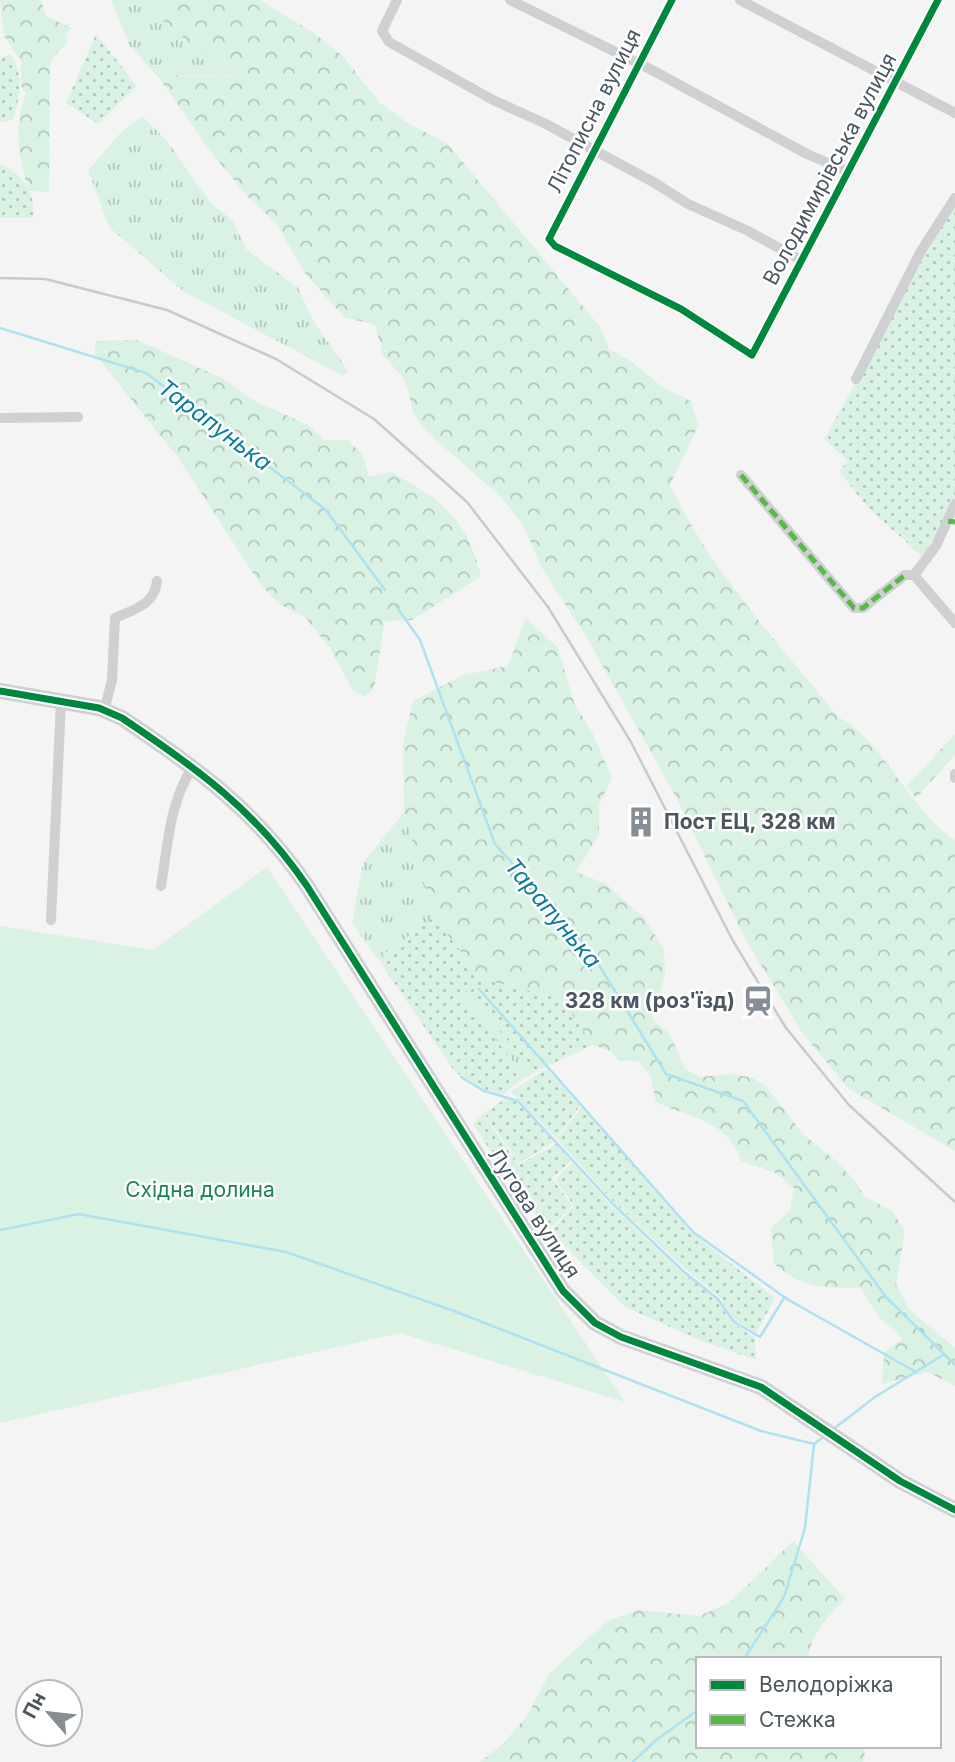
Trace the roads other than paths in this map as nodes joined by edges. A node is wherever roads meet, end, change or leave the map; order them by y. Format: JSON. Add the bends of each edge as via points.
{"nodes":[{"id":1,"x":397,"y":0,"type":"edge"},
{"id":2,"x":510,"y":0,"type":"edge"},
{"id":3,"x":672,"y":0,"type":"edge"},
{"id":4,"x":740,"y":0,"type":"edge"},
{"id":5,"x":938,"y":0,"type":"edge"},
{"id":6,"x":638,"y":63,"type":"junction"},
{"id":7,"x":896,"y":82,"type":"junction"},
{"id":8,"x":955,"y":113,"type":"edge"},
{"id":9,"x":592,"y":150,"type":"junction"},
{"id":10,"x":849,"y":172,"type":"junction"},
{"id":11,"x":955,"y":198,"type":"edge"},
{"id":12,"x":801,"y":260,"type":"junction"},
{"id":13,"x":752,"y":355,"type":"joint"},
{"id":14,"x":856,"y":379,"type":"dead end"},
{"id":15,"x":78,"y":417,"type":"dead end"},
{"id":16,"x":0,"y":418,"type":"edge"},
{"id":17,"x":741,"y":475,"type":"dead end"},
{"id":18,"x":955,"y":504,"type":"edge"},
{"id":19,"x":952,"y":522,"type":"edge"},
{"id":20,"x":910,"y":575,"type":"junction"},
{"id":21,"x":157,"y":580,"type":"dead end"},
{"id":22,"x":955,"y":623,"type":"edge"},
{"id":23,"x":0,"y":691,"type":"edge"},
{"id":24,"x":61,"y":702,"type":"junction"},
{"id":25,"x":104,"y":711,"type":"junction"},
{"id":26,"x":192,"y":768,"type":"junction"},
{"id":27,"x":161,"y":886,"type":"dead end"},
{"id":28,"x":51,"y":920,"type":"dead end"},
{"id":29,"x":955,"y":1510,"type":"edge"}],
"edges":[{"from":1,"to":9,"type":"street","via":[[383,36],[493,100]]},
{"from":2,"to":6,"type":"street"},
{"from":3,"to":6,"type":"street","name":"Літописна вулиця"},
{"from":4,"to":7,"type":"street"},
{"from":5,"to":7,"type":"street","name":"Володимирівська вулиця"},
{"from":6,"to":9,"type":"street","name":"Літописна вулиця"},
{"from":6,"to":10,"type":"street"},
{"from":7,"to":8,"type":"street"},
{"from":7,"to":10,"type":"street","name":"Володимирівська вулиця"},
{"from":9,"to":12,"type":"street"},
{"from":9,"to":13,"type":"street","name":"Літописна вулиця","via":[[549,239],[681,309]]},
{"from":10,"to":12,"type":"street","name":"Володимирівська вулиця"},
{"from":11,"to":14,"type":"street","via":[[921,251]]},
{"from":12,"to":13,"type":"street","name":"Володимирівська вулиця"},
{"from":15,"to":16,"type":"street"},
{"from":17,"to":20,"type":"street","via":[[854,608],[863,608]]},
{"from":18,"to":19,"type":"street"},
{"from":19,"to":20,"type":"street"},
{"from":20,"to":22,"type":"street"},
{"from":21,"to":25,"type":"street","via":[[156,593],[145,604],[116,618],[112,680]]},
{"from":23,"to":24,"type":"street","name":"Лугова вулиця"},
{"from":24,"to":25,"type":"street","name":"Лугова вулиця"},
{"from":24,"to":28,"type":"street"},
{"from":25,"to":26,"type":"street","name":"Лугова вулиця","via":[[131,724]]},
{"from":26,"to":27,"type":"street","via":[[173,806]]},
{"from":26,"to":29,"type":"street","name":"Лугова вулиця","via":[[249,813],[280,846],[563,1291],[595,1322],[621,1337],[761,1387],[900,1481]]}]}
